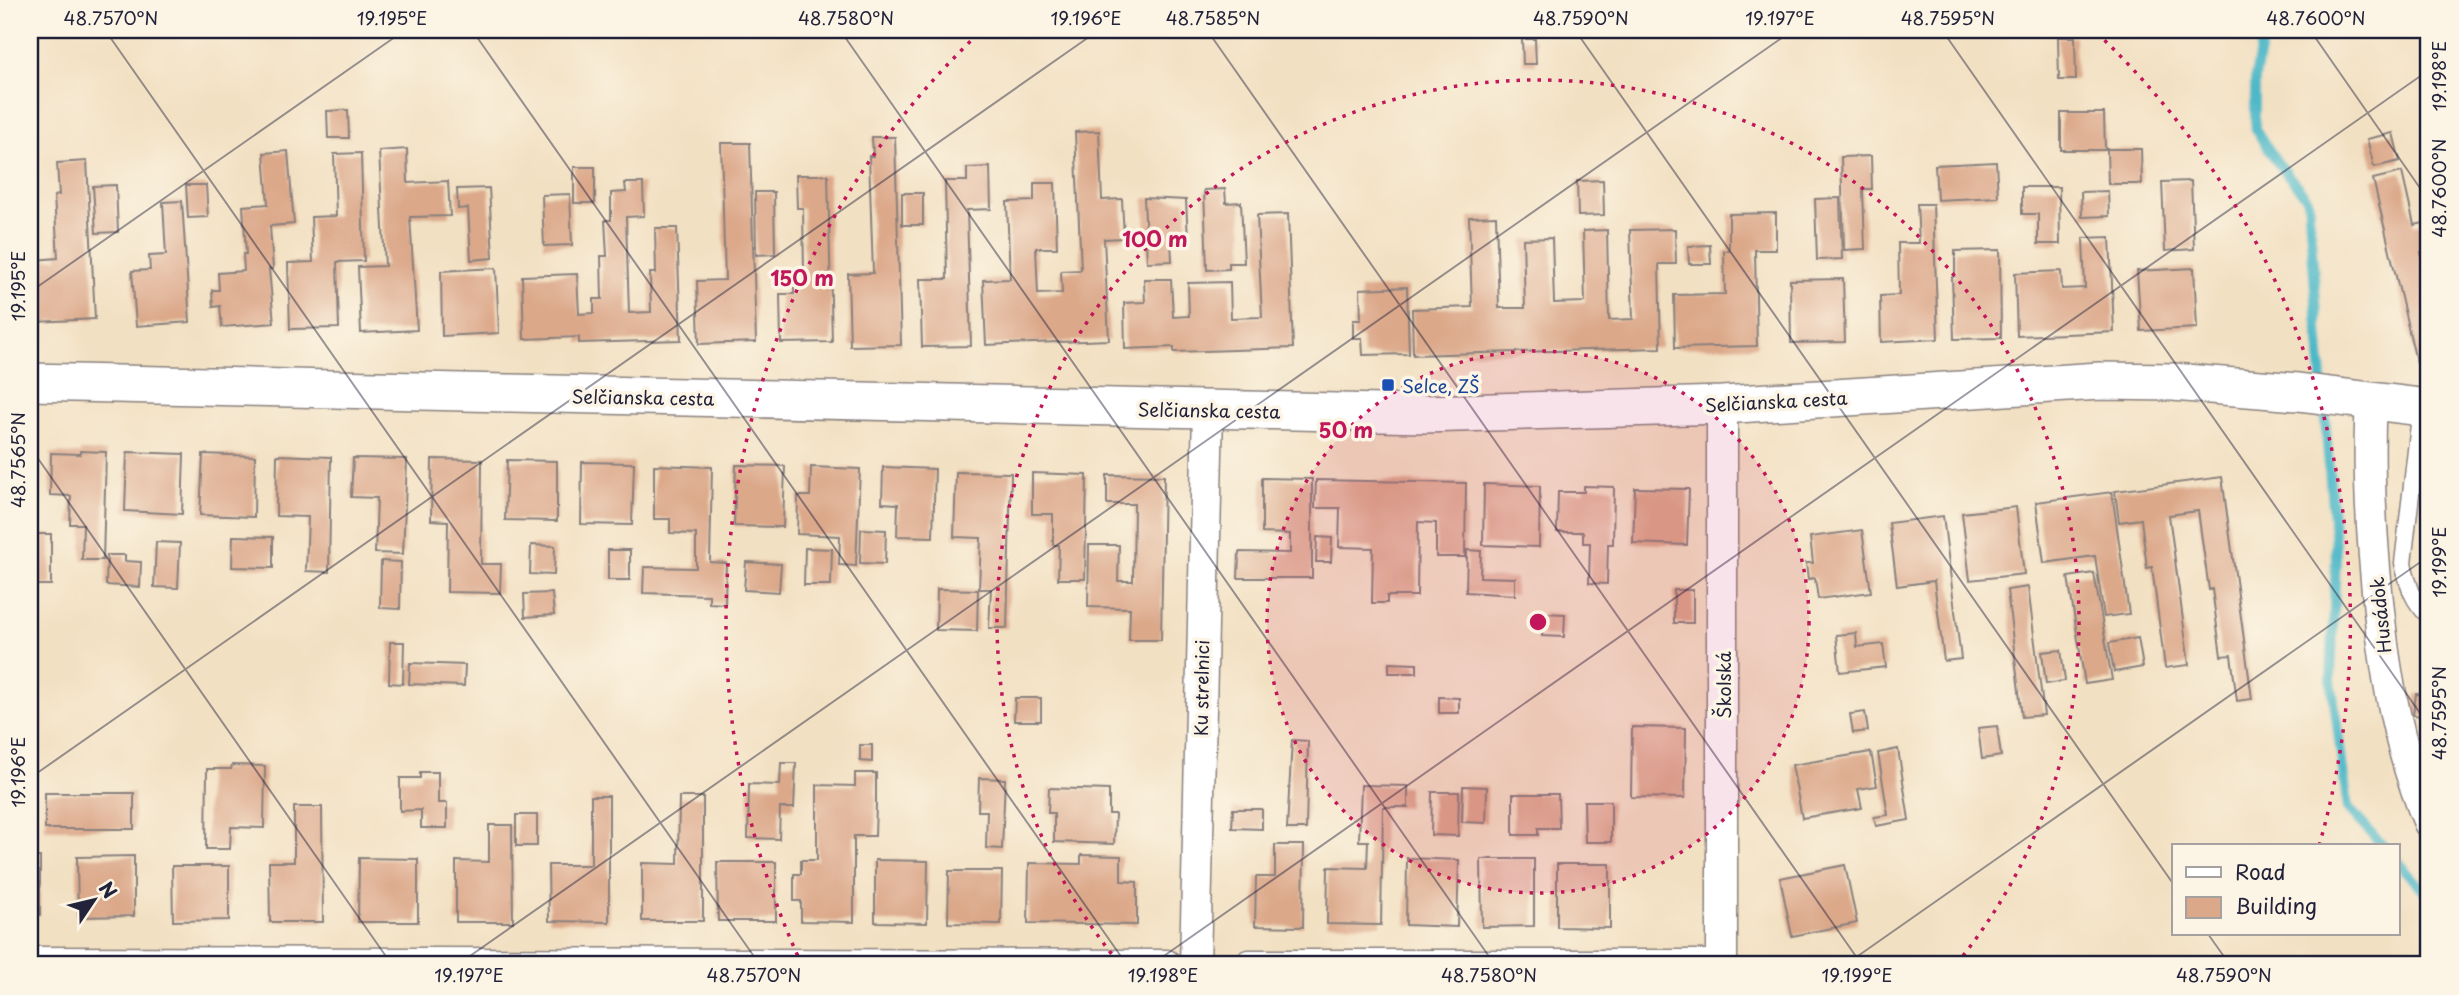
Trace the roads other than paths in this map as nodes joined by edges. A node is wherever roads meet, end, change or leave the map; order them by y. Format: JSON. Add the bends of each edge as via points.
{"nodes":[{"id":1,"x":30,"y":382,"type":"edge"},
{"id":2,"x":2354,"y":398,"type":"junction"},
{"id":3,"x":1722,"y":405,"type":"junction"},
{"id":4,"x":2425,"y":407,"type":"edge"},
{"id":5,"x":1208,"y":410,"type":"junction"},
{"id":6,"x":2429,"y":616,"type":"edge"},
{"id":7,"x":2429,"y":823,"type":"edge"},
{"id":8,"x":30,"y":962,"type":"edge"},
{"id":9,"x":1166,"y":965,"type":"edge"},
{"id":10,"x":1195,"y":965,"type":"edge"},
{"id":11,"x":1250,"y":965,"type":"edge"},
{"id":12,"x":1722,"y":965,"type":"edge"}],
"edges":[{"from":1,"to":5,"type":"street","name":"Selčianska cesta"},
{"from":2,"to":3,"type":"street","name":"Selčianska cesta","via":[[2173,382],[2100,381]]},
{"from":2,"to":4,"type":"street","name":"Selčianska cesta"},
{"from":2,"to":7,"type":"street","name":"Husádok","via":[[2370,502],[2385,663],[2397,730]]},
{"from":3,"to":5,"type":"street","name":"Selčianska cesta","via":[[1424,414]]},
{"from":3,"to":12,"type":"street","name":"Školská"},
{"from":4,"to":6,"type":"lane","via":[[2403,563],[2408,586]]},
{"from":5,"to":10,"type":"street","name":"Ku strelnici"},
{"from":8,"to":9,"type":"street"},
{"from":11,"to":12,"type":"street"}]}
